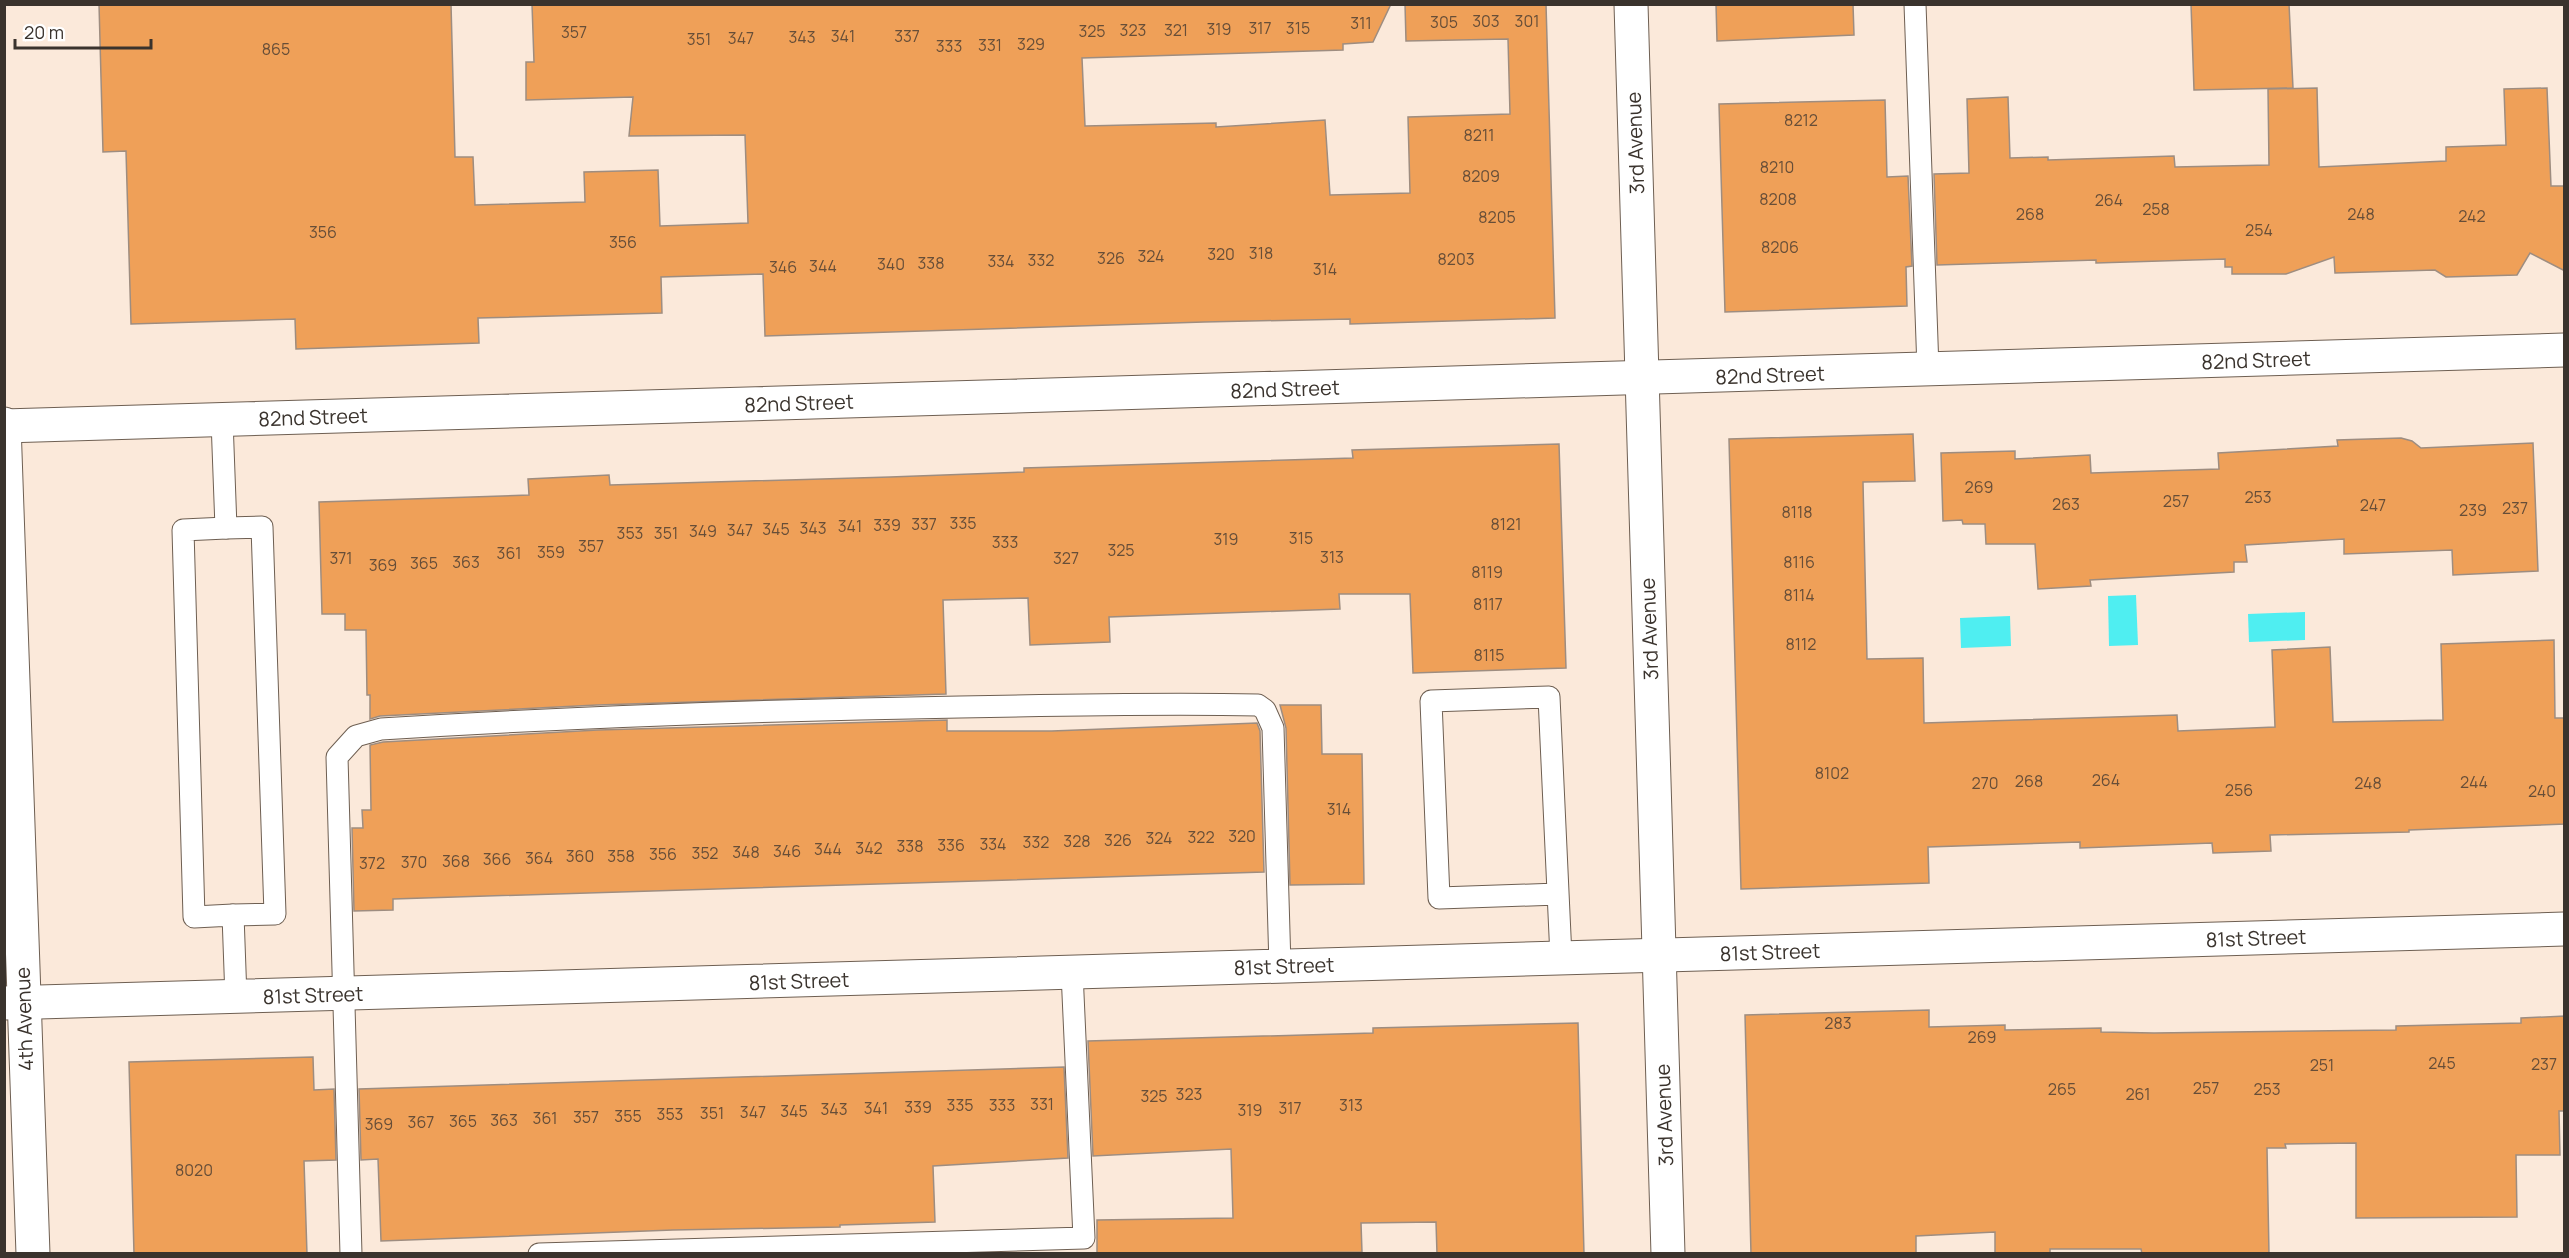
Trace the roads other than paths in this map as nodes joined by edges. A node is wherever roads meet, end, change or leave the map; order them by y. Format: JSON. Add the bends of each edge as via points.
{"nodes":[{"id":1,"x":1631,"y":4,"type":"edge"},
{"id":2,"x":1915,"y":4,"type":"edge"},
{"id":3,"x":2565,"y":351,"type":"edge"},
{"id":4,"x":1928,"y":369,"type":"junction"},
{"id":5,"x":1642,"y":379,"type":"junction"},
{"id":6,"x":222,"y":420,"type":"junction"},
{"id":7,"x":4,"y":425,"type":"edge"},
{"id":8,"x":226,"y":528,"type":"junction"},
{"id":9,"x":1558,"y":894,"type":"junction"},
{"id":10,"x":233,"y":915,"type":"junction"},
{"id":11,"x":2565,"y":929,"type":"edge"},
{"id":12,"x":1659,"y":955,"type":"junction"},
{"id":13,"x":1561,"y":957,"type":"junction"},
{"id":14,"x":1280,"y":966,"type":"junction"},
{"id":15,"x":1072,"y":972,"type":"junction"},
{"id":16,"x":345,"y":994,"type":"junction"},
{"id":17,"x":236,"y":998,"type":"junction"},
{"id":18,"x":14,"y":1004,"type":"edge"},
{"id":19,"x":33,"y":1254,"type":"edge"},
{"id":20,"x":351,"y":1254,"type":"edge"},
{"id":21,"x":539,"y":1254,"type":"edge"},
{"id":22,"x":1668,"y":1254,"type":"edge"}],
"edges":[{"from":1,"to":5,"type":"street","name":"3rd Avenue"},
{"from":2,"to":4,"type":"lane"},
{"from":3,"to":4,"type":"street","name":"82nd Street"},
{"from":4,"to":5,"type":"street","name":"82nd Street"},
{"from":5,"to":6,"type":"street","name":"82nd Street"},
{"from":5,"to":12,"type":"street","name":"3rd Avenue"},
{"from":6,"to":7,"type":"street","name":"82nd Street"},
{"from":6,"to":8,"type":"lane"},
{"from":7,"to":18,"type":"street","name":"4th Avenue"},
{"from":8,"to":10,"type":"lane","via":[[262,527],[275,914]]},
{"from":8,"to":10,"type":"lane","via":[[183,530],[194,917]]},
{"from":9,"to":9,"type":"lane","via":[[1549,697],[1431,701],[1438,898]]},
{"from":9,"to":13,"type":"lane"},
{"from":10,"to":17,"type":"lane"},
{"from":11,"to":12,"type":"street","name":"81st Street"},
{"from":12,"to":13,"type":"street","name":"81st Street"},
{"from":12,"to":22,"type":"street","name":"3rd Avenue"},
{"from":13,"to":14,"type":"street","name":"81st Street"},
{"from":14,"to":15,"type":"street","name":"81st Street"},
{"from":14,"to":16,"type":"lane","via":[[1273,728],[1265,710],[1258,705],[1180,703],[563,718],[381,729],[356,736],[337,757]]},
{"from":15,"to":16,"type":"street","name":"81st Street"},
{"from":15,"to":21,"type":"lane","via":[[1084,1238]]},
{"from":16,"to":17,"type":"street","name":"81st Street"},
{"from":16,"to":20,"type":"lane"},
{"from":17,"to":18,"type":"street","name":"81st Street"},
{"from":18,"to":19,"type":"street","name":"4th Avenue"}]}
